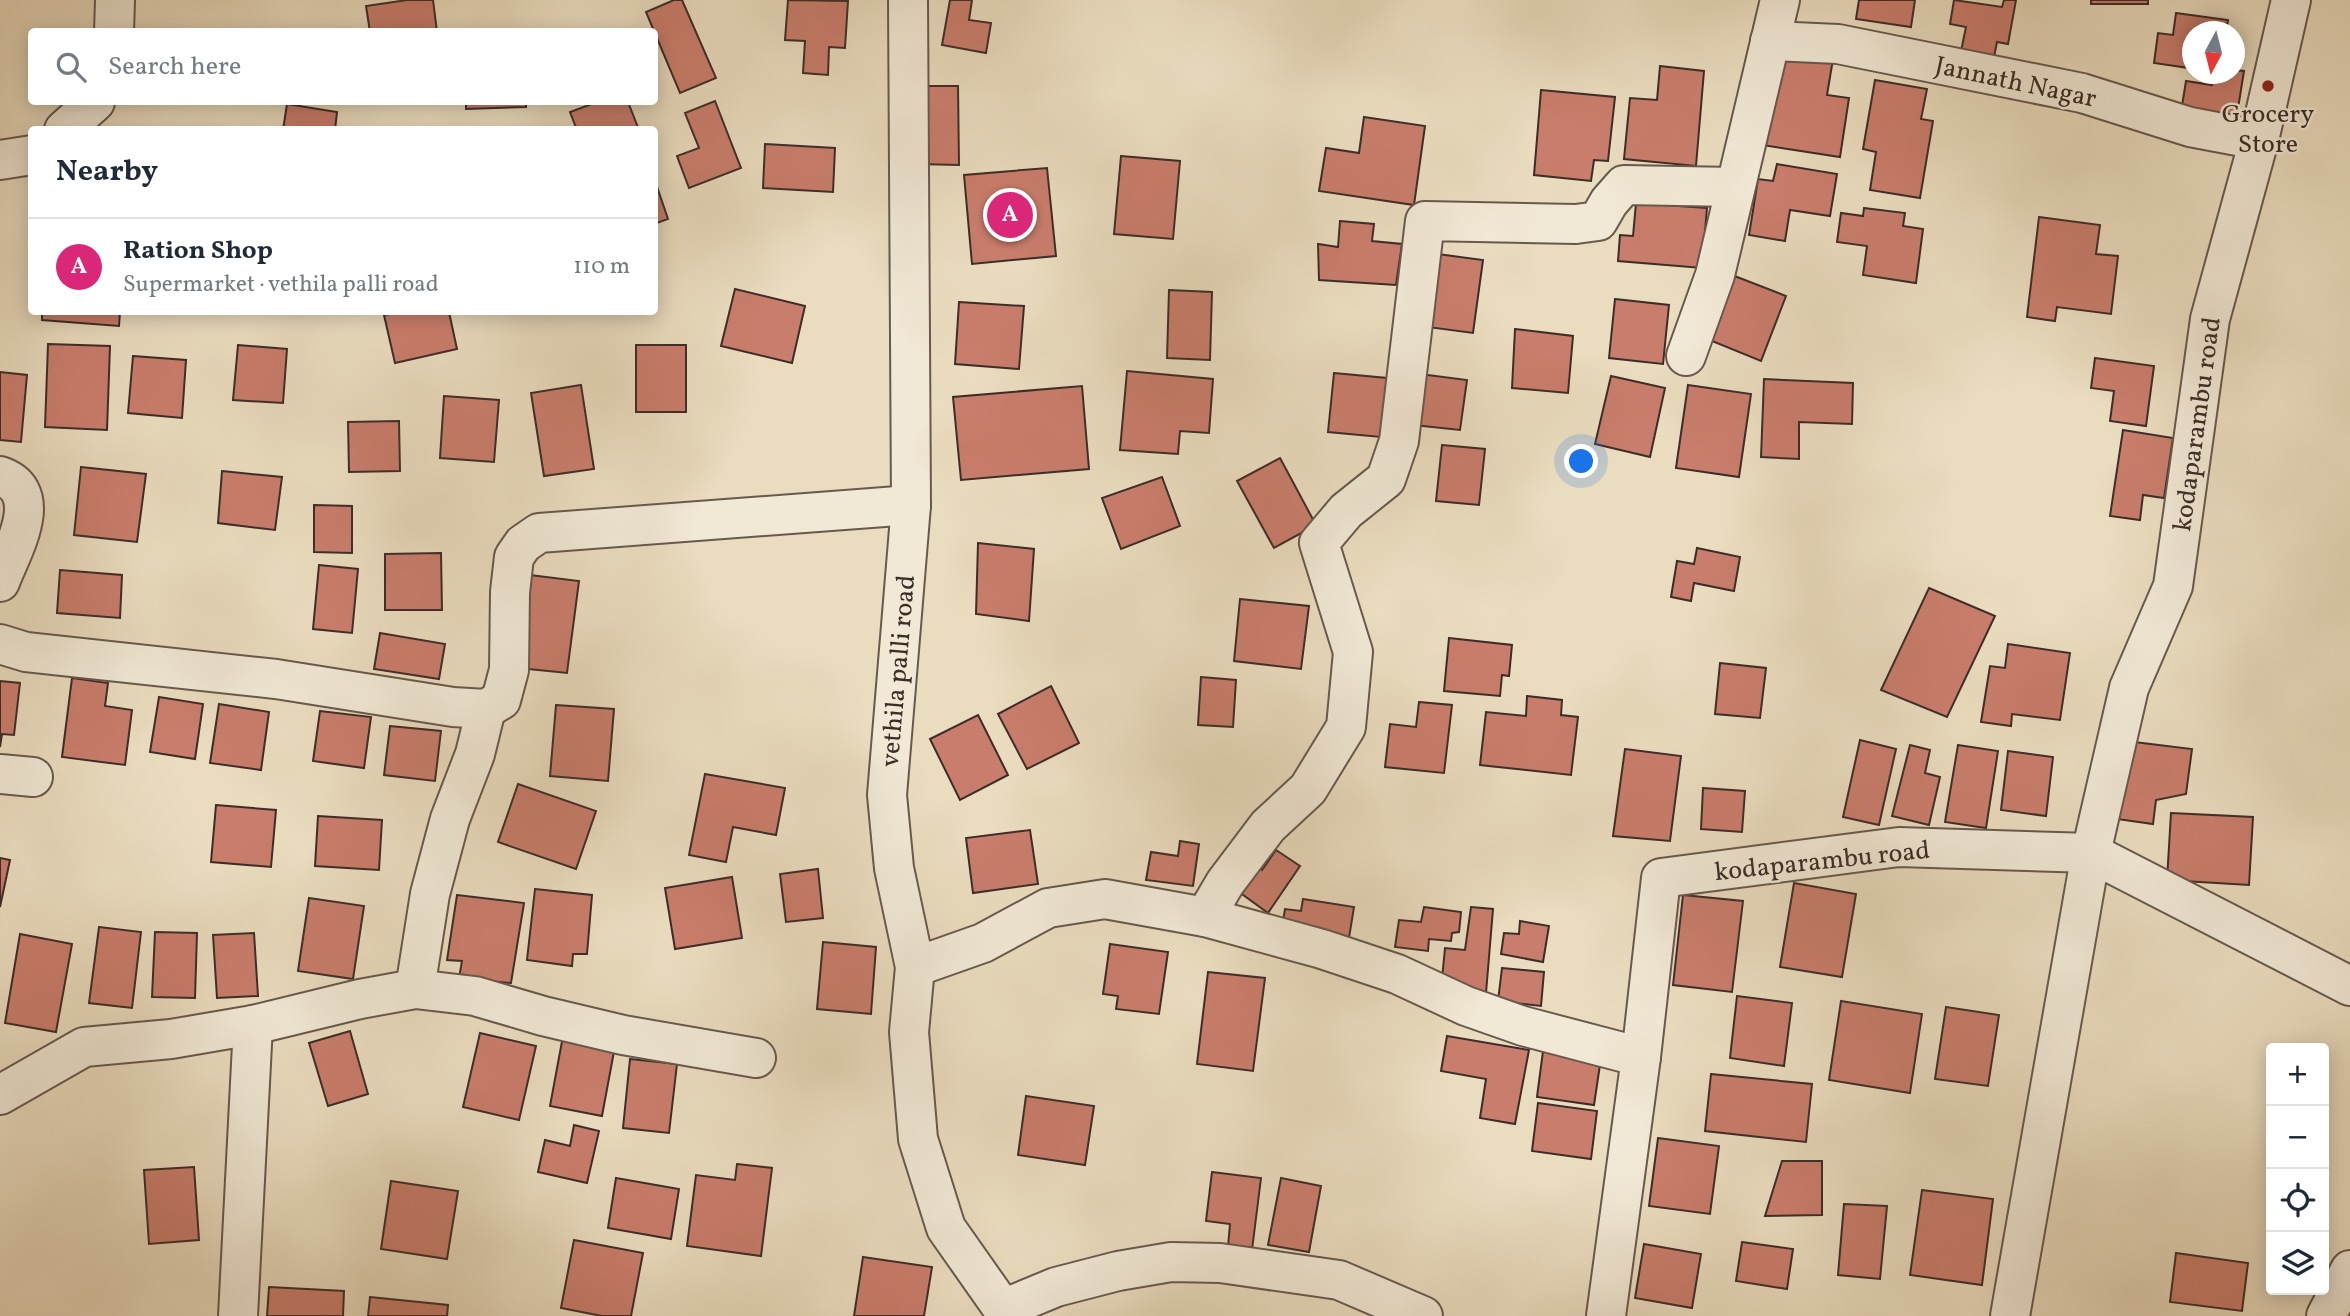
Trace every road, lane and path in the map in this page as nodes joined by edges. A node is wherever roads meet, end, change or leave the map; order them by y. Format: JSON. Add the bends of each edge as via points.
{"nodes":[{"id":1,"x":115,"y":0,"type":"edge"},
{"id":2,"x":908,"y":0,"type":"edge"},
{"id":3,"x":1780,"y":0,"type":"edge"},
{"id":4,"x":2291,"y":0,"type":"edge"},
{"id":5,"x":114,"y":28,"type":"edge"},
{"id":6,"x":1770,"y":41,"type":"junction"},
{"id":7,"x":92,"y":105,"type":"edge"},
{"id":8,"x":68,"y":126,"type":"edge"},
{"id":9,"x":2259,"y":140,"type":"junction"},
{"id":10,"x":28,"y":156,"type":"edge"},
{"id":11,"x":0,"y":160,"type":"edge"},
{"id":12,"x":1734,"y":187,"type":"junction"},
{"id":13,"x":1686,"y":356,"type":"dead end"},
{"id":14,"x":0,"y":476,"type":"edge"},
{"id":15,"x":911,"y":505,"type":"junction"},
{"id":16,"x":0,"y":582,"type":"edge"},
{"id":17,"x":0,"y":644,"type":"edge"},
{"id":18,"x":485,"y":709,"type":"junction"},
{"id":19,"x":2091,"y":853,"type":"junction"},
{"id":20,"x":1205,"y":917,"type":"junction"},
{"id":21,"x":915,"y":967,"type":"junction"},
{"id":22,"x":2350,"y":986,"type":"edge"},
{"id":23,"x":415,"y":989,"type":"junction"},
{"id":24,"x":253,"y":1025,"type":"junction"},
{"id":25,"x":1641,"y":1057,"type":"junction"},
{"id":26,"x":756,"y":1058,"type":"dead end"},
{"id":27,"x":0,"y":1095,"type":"edge"},
{"id":28,"x":2350,"y":1270,"type":"edge"},
{"id":29,"x":1004,"y":1312,"type":"edge"},
{"id":30,"x":238,"y":1316,"type":"edge"},
{"id":31,"x":1423,"y":1316,"type":"edge"},
{"id":32,"x":1606,"y":1316,"type":"edge"},
{"id":33,"x":2010,"y":1316,"type":"edge"},
{"id":34,"x":2326,"y":1316,"type":"edge"}],
"edges":[{"from":1,"to":5,"type":"street"},
{"from":2,"to":15,"type":"street","name":"vethila palli road"},
{"from":3,"to":6,"type":"street"},
{"from":4,"to":9,"type":"street","name":"kodaparambu road"},
{"from":6,"to":9,"type":"street","name":"Jannath Nagar","via":[[1838,44],[2082,93],[2190,127]]},
{"from":6,"to":12,"type":"street"},
{"from":7,"to":8,"type":"street"},
{"from":9,"to":19,"type":"street","name":"kodaparambu road","via":[[2210,319],[2173,586],[2129,688]]},
{"from":10,"to":11,"type":"street"},
{"from":12,"to":13,"type":"street","via":[[1715,275]]},
{"from":12,"to":20,"type":"street","via":[[1624,185],[1598,221],[1576,224],[1425,221],[1399,441],[1386,480],[1346,511],[1319,543],[1353,652],[1346,727],[1308,789],[1268,826]]},
{"from":14,"to":16,"type":"street","via":[[20,489],[24,502],[16,547]]},
{"from":15,"to":18,"type":"street","via":[[538,533],[514,557],[509,670],[500,700]]},
{"from":15,"to":21,"type":"street","name":"vethila palli road","via":[[887,795],[894,868]]},
{"from":17,"to":18,"type":"street","via":[[26,652]]},
{"from":18,"to":23,"type":"street","via":[[430,894]]},
{"from":19,"to":22,"type":"street"},
{"from":19,"to":25,"type":"street","name":"kodaparambu road","via":[[1899,847],[1661,878]]},
{"from":19,"to":33,"type":"street"},
{"from":20,"to":21,"type":"street","via":[[1105,900],[1048,908],[983,943]]},
{"from":20,"to":25,"type":"street","via":[[1397,974],[1523,1026]]},
{"from":21,"to":29,"type":"street","name":"vethila palli road","via":[[909,1032],[918,1139],[946,1228]]},
{"from":23,"to":24,"type":"street"},
{"from":23,"to":26,"type":"street","via":[[475,996],[623,1035]]},
{"from":24,"to":27,"type":"street","via":[[84,1047]]},
{"from":24,"to":30,"type":"street"},
{"from":25,"to":32,"type":"street","name":"kodaparambu road"},
{"from":28,"to":34,"type":"street"},
{"from":29,"to":31,"type":"street","via":[[1056,1287],[1171,1262],[1220,1263],[1339,1280]]}]}
